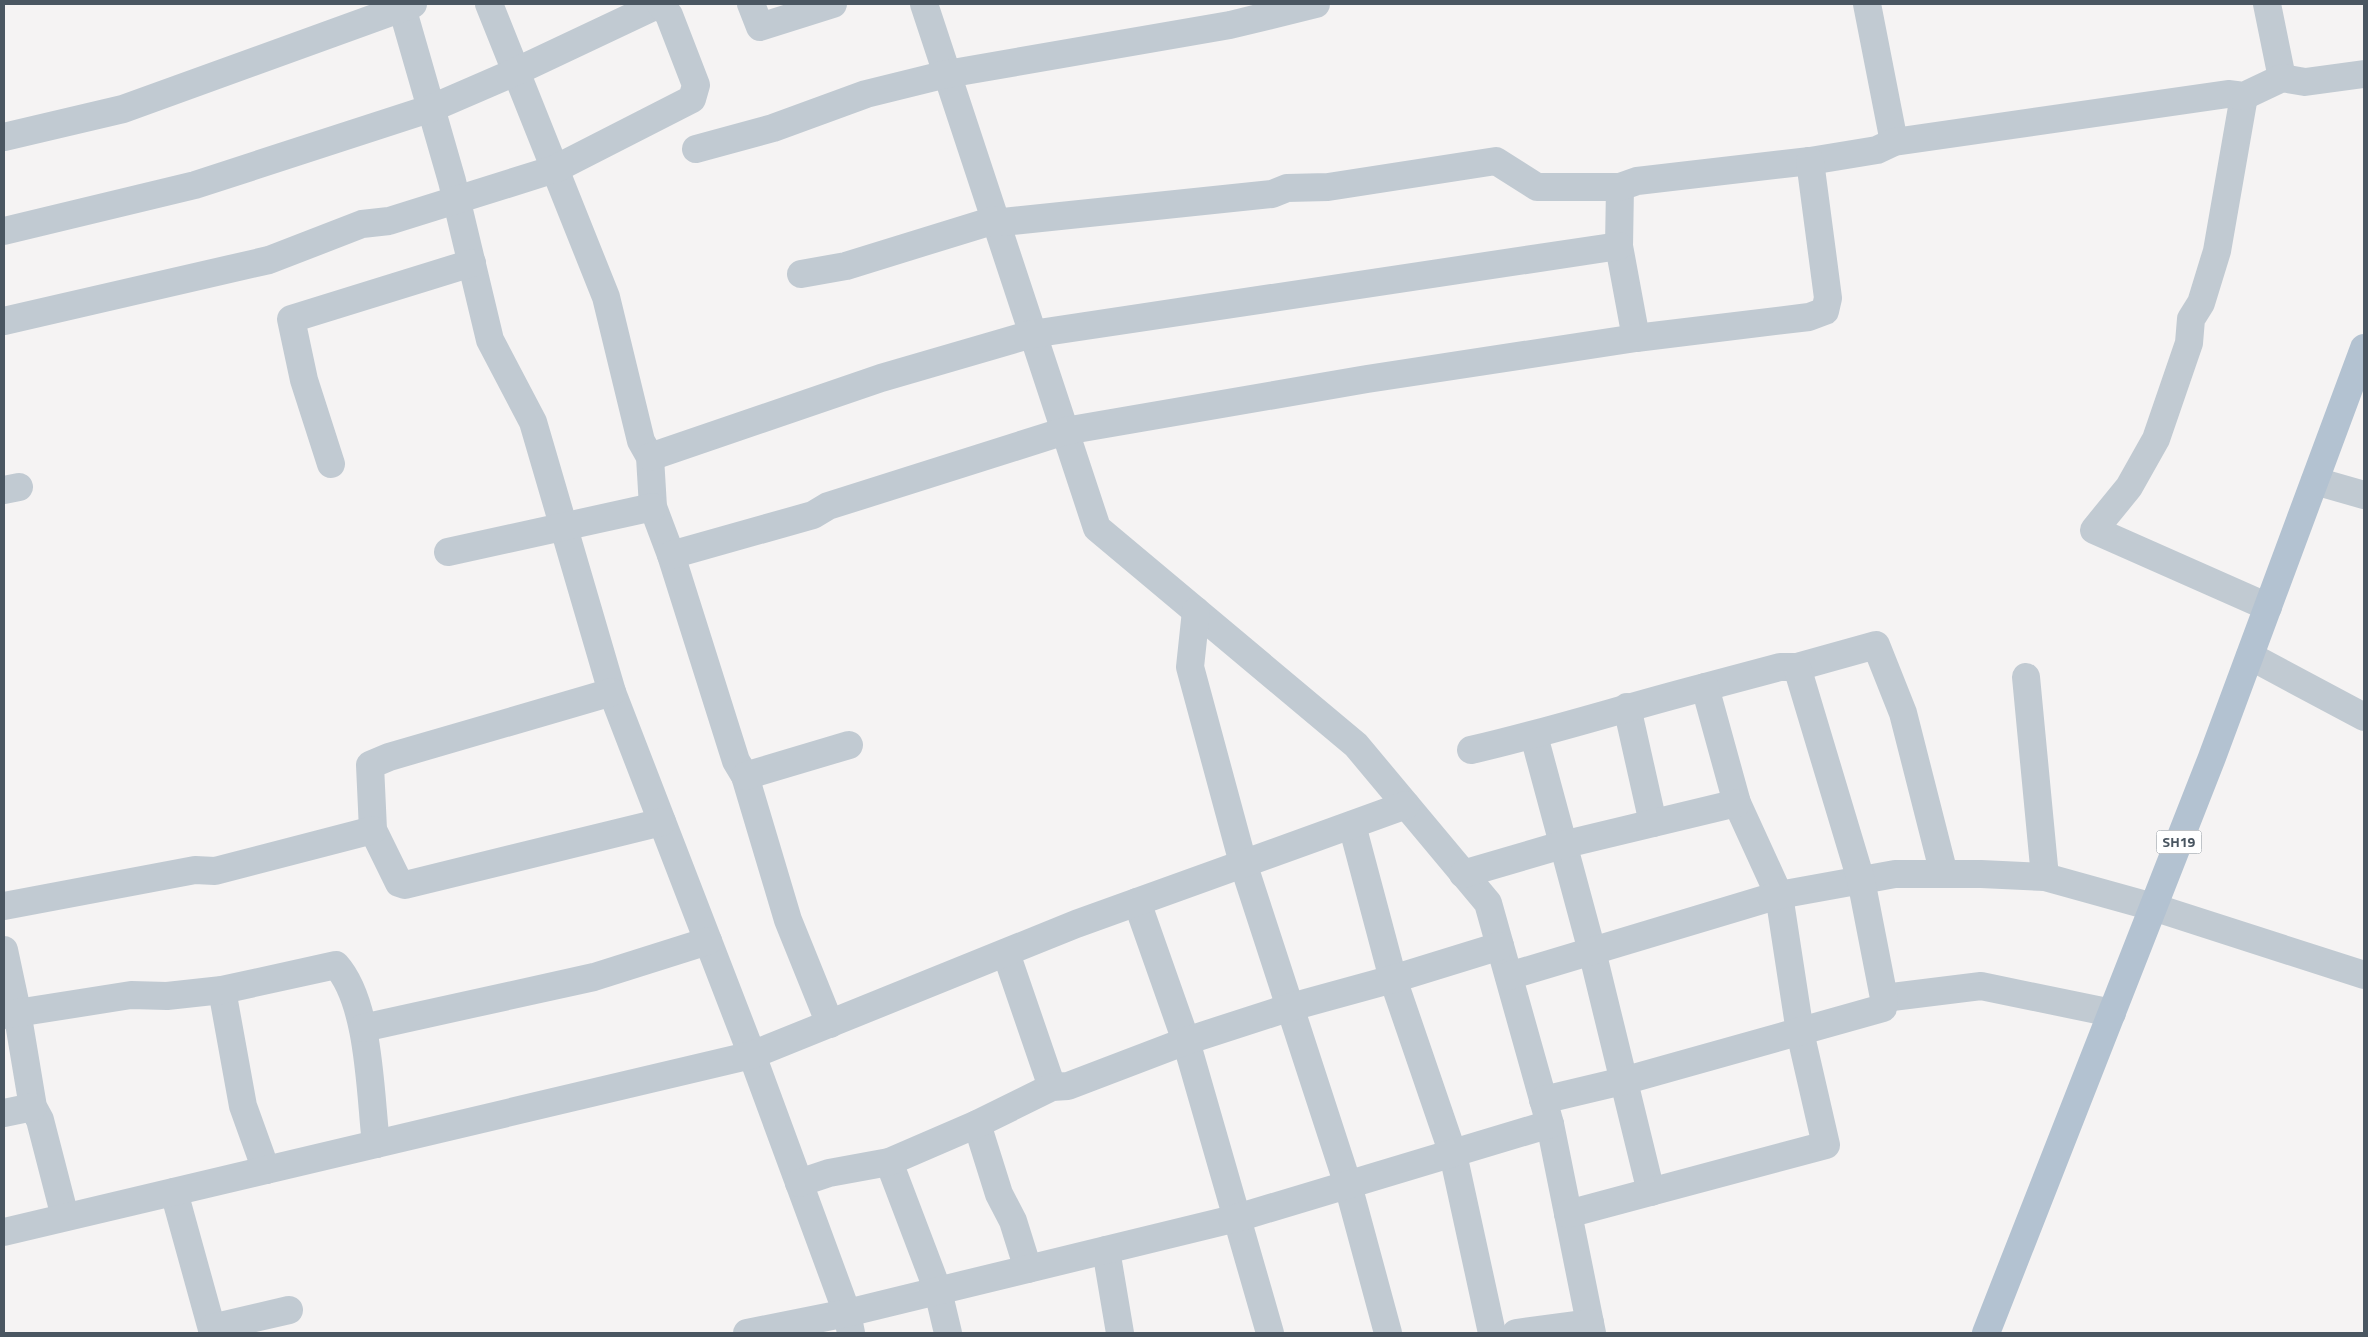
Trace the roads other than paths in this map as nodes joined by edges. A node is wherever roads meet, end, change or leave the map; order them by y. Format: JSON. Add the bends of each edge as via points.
{"nodes":[{"id":1,"x":489,"y":4,"type":"edge"},
{"id":2,"x":660,"y":4,"type":"edge"},
{"id":3,"x":751,"y":4,"type":"edge"},
{"id":4,"x":834,"y":4,"type":"edge"},
{"id":5,"x":924,"y":4,"type":"edge"},
{"id":6,"x":1316,"y":4,"type":"edge"},
{"id":7,"x":1868,"y":4,"type":"edge"},
{"id":8,"x":2267,"y":4,"type":"edge"},
{"id":9,"x":405,"y":5,"type":"edge"},
{"id":10,"x":516,"y":72,"type":"junction"},
{"id":11,"x":947,"y":74,"type":"junction"},
{"id":12,"x":2364,"y":74,"type":"edge"},
{"id":13,"x":2282,"y":78,"type":"junction"},
{"id":14,"x":2244,"y":96,"type":"junction"},
{"id":15,"x":432,"y":108,"type":"junction"},
{"id":16,"x":4,"y":137,"type":"edge"},
{"id":17,"x":1894,"y":142,"type":"junction"},
{"id":18,"x":696,"y":149,"type":"dead end"},
{"id":19,"x":1810,"y":161,"type":"junction"},
{"id":20,"x":555,"y":169,"type":"junction"},
{"id":21,"x":1620,"y":187,"type":"junction"},
{"id":22,"x":456,"y":200,"type":"junction"},
{"id":23,"x":995,"y":220,"type":"junction"},
{"id":24,"x":4,"y":231,"type":"edge"},
{"id":25,"x":1620,"y":246,"type":"junction"},
{"id":26,"x":472,"y":263,"type":"junction"},
{"id":27,"x":801,"y":274,"type":"dead end"},
{"id":28,"x":4,"y":321,"type":"edge"},
{"id":29,"x":1032,"y":334,"type":"junction"},
{"id":30,"x":1636,"y":338,"type":"junction"},
{"id":31,"x":2364,"y":348,"type":"edge"},
{"id":32,"x":2357,"y":389,"type":"edge"},
{"id":33,"x":1065,"y":431,"type":"junction"},
{"id":34,"x":650,"y":457,"type":"junction"},
{"id":35,"x":331,"y":464,"type":"dead end"},
{"id":36,"x":2315,"y":481,"type":"junction"},
{"id":37,"x":2364,"y":495,"type":"edge"},
{"id":38,"x":653,"y":507,"type":"junction"},
{"id":39,"x":563,"y":526,"type":"junction"},
{"id":40,"x":448,"y":552,"type":"dead end"},
{"id":41,"x":671,"y":554,"type":"junction"},
{"id":42,"x":2268,"y":606,"type":"junction"},
{"id":43,"x":1196,"y":611,"type":"junction"},
{"id":44,"x":2250,"y":656,"type":"junction"},
{"id":45,"x":1797,"y":667,"type":"junction"},
{"id":46,"x":2026,"y":677,"type":"dead end"},
{"id":47,"x":1705,"y":687,"type":"junction"},
{"id":48,"x":612,"y":692,"type":"junction"},
{"id":49,"x":1627,"y":707,"type":"junction"},
{"id":50,"x":2364,"y":717,"type":"edge"},
{"id":51,"x":1534,"y":736,"type":"junction"},
{"id":52,"x":849,"y":745,"type":"dead end"},
{"id":53,"x":1471,"y":750,"type":"dead end"},
{"id":54,"x":745,"y":776,"type":"junction"},
{"id":55,"x":1737,"y":803,"type":"junction"},
{"id":56,"x":1406,"y":805,"type":"junction"},
{"id":57,"x":662,"y":822,"type":"junction"},
{"id":58,"x":1653,"y":823,"type":"junction"},
{"id":59,"x":1352,"y":825,"type":"junction"},
{"id":60,"x":373,"y":830,"type":"junction"},
{"id":61,"x":1562,"y":845,"type":"junction"},
{"id":62,"x":1245,"y":863,"type":"junction"},
{"id":63,"x":1464,"y":874,"type":"junction"},
{"id":64,"x":1944,"y":874,"type":"junction"},
{"id":65,"x":2046,"y":877,"type":"junction"},
{"id":66,"x":1861,"y":880,"type":"junction"},
{"id":67,"x":1779,"y":895,"type":"junction"},
{"id":68,"x":1137,"y":902,"type":"junction"},
{"id":69,"x":4,"y":906,"type":"edge"},
{"id":70,"x":2153,"y":907,"type":"junction"},
{"id":71,"x":708,"y":941,"type":"junction"},
{"id":72,"x":1500,"y":946,"type":"junction"},
{"id":73,"x":4,"y":950,"type":"edge"},
{"id":74,"x":1592,"y":951,"type":"junction"},
{"id":75,"x":1006,"y":953,"type":"junction"},
{"id":76,"x":2364,"y":975,"type":"edge"},
{"id":77,"x":1509,"y":976,"type":"junction"},
{"id":78,"x":1393,"y":979,"type":"junction"},
{"id":79,"x":222,"y":990,"type":"junction"},
{"id":80,"x":1884,"y":998,"type":"junction"},
{"id":81,"x":1291,"y":1006,"type":"junction"},
{"id":82,"x":2112,"y":1012,"type":"junction"},
{"id":83,"x":11,"y":1013,"type":"edge"},
{"id":84,"x":830,"y":1024,"type":"junction"},
{"id":85,"x":363,"y":1028,"type":"junction"},
{"id":86,"x":1800,"y":1032,"type":"junction"},
{"id":87,"x":1186,"y":1041,"type":"junction"},
{"id":88,"x":752,"y":1055,"type":"junction"},
{"id":89,"x":1623,"y":1081,"type":"junction"},
{"id":90,"x":1052,"y":1087,"type":"junction"},
{"id":91,"x":32,"y":1106,"type":"junction"},
{"id":92,"x":1547,"y":1112,"type":"junction"},
{"id":93,"x":4,"y":1113,"type":"edge"},
{"id":94,"x":977,"y":1124,"type":"junction"},
{"id":95,"x":376,"y":1144,"type":"junction"},
{"id":96,"x":1453,"y":1154,"type":"junction"},
{"id":97,"x":890,"y":1162,"type":"junction"},
{"id":98,"x":266,"y":1170,"type":"junction"},
{"id":99,"x":799,"y":1183,"type":"junction"},
{"id":100,"x":1348,"y":1185,"type":"junction"},
{"id":101,"x":174,"y":1192,"type":"junction"},
{"id":102,"x":1651,"y":1192,"type":"junction"},
{"id":103,"x":1568,"y":1214,"type":"junction"},
{"id":104,"x":65,"y":1217,"type":"junction"},
{"id":105,"x":1236,"y":1218,"type":"junction"},
{"id":106,"x":4,"y":1232,"type":"edge"},
{"id":107,"x":1106,"y":1250,"type":"junction"},
{"id":108,"x":1028,"y":1269,"type":"junction"},
{"id":109,"x":938,"y":1291,"type":"junction"},
{"id":110,"x":289,"y":1310,"type":"dead end"},
{"id":111,"x":849,"y":1323,"type":"edge"},
{"id":112,"x":1591,"y":1328,"type":"edge"},
{"id":113,"x":213,"y":1331,"type":"edge"},
{"id":114,"x":747,"y":1333,"type":"edge"},
{"id":115,"x":948,"y":1333,"type":"edge"},
{"id":116,"x":1120,"y":1333,"type":"edge"},
{"id":117,"x":1270,"y":1333,"type":"edge"},
{"id":118,"x":1388,"y":1333,"type":"edge"},
{"id":119,"x":1492,"y":1333,"type":"edge"},
{"id":120,"x":1516,"y":1333,"type":"edge"},
{"id":121,"x":1986,"y":1333,"type":"edge"}],
"edges":[{"from":1,"to":10,"type":"street"},
{"from":2,"to":10,"type":"street"},
{"from":2,"to":20,"type":"street","via":[[669,15],[696,85],[692,99]]},
{"from":3,"to":4,"type":"street","via":[[760,27]]},
{"from":5,"to":11,"type":"street"},
{"from":6,"to":11,"type":"street","via":[[1230,25]]},
{"from":7,"to":17,"type":"street"},
{"from":8,"to":13,"type":"street"},
{"from":9,"to":15,"type":"street"},
{"from":9,"to":16,"type":"street","via":[[123,109]]},
{"from":10,"to":15,"type":"street"},
{"from":10,"to":20,"type":"street"},
{"from":11,"to":18,"type":"street","via":[[866,94],[772,128]]},
{"from":11,"to":23,"type":"street"},
{"from":12,"to":13,"type":"street","via":[[2305,82]]},
{"from":13,"to":14,"type":"street"},
{"from":14,"to":17,"type":"street","via":[[2228,94]]},
{"from":14,"to":42,"type":"street","via":[[2217,251],[2200,303],[2191,319],[2189,343],[2156,439],[2129,487],[2094,530]]},
{"from":15,"to":22,"type":"street"},
{"from":15,"to":24,"type":"street","via":[[196,185]]},
{"from":17,"to":19,"type":"street","via":[[1877,150]]},
{"from":19,"to":21,"type":"street","via":[[1637,181]]},
{"from":19,"to":30,"type":"street","via":[[1828,298],[1825,311],[1809,317]]},
{"from":20,"to":22,"type":"street"},
{"from":20,"to":34,"type":"street","via":[[606,297],[641,441]]},
{"from":21,"to":23,"type":"street","via":[[1537,187],[1496,161],[1328,187],[1287,188],[1272,194],[1003,222]]},
{"from":21,"to":25,"type":"street"},
{"from":22,"to":26,"type":"street"},
{"from":22,"to":28,"type":"street","via":[[389,221],[362,224],[269,260]]},
{"from":23,"to":27,"type":"street","via":[[846,266]]},
{"from":23,"to":29,"type":"street"},
{"from":25,"to":29,"type":"street"},
{"from":25,"to":30,"type":"street"},
{"from":26,"to":35,"type":"street","via":[[291,319],[304,380]]},
{"from":26,"to":39,"type":"street","via":[[490,340],[533,422]]},
{"from":29,"to":33,"type":"street"},
{"from":29,"to":34,"type":"street","via":[[880,378]]},
{"from":30,"to":33,"type":"street","via":[[1367,379]]},
{"from":31,"to":32,"type":"main road","number":"SH19"},
{"from":32,"to":36,"type":"main road","number":"SH19"},
{"from":33,"to":41,"type":"street","via":[[828,506],[814,515]]},
{"from":33,"to":43,"type":"street","via":[[1097,528]]},
{"from":34,"to":38,"type":"street"},
{"from":36,"to":37,"type":"street"},
{"from":36,"to":42,"type":"main road","number":"SH19"},
{"from":38,"to":39,"type":"street"},
{"from":38,"to":41,"type":"street"},
{"from":39,"to":40,"type":"street"},
{"from":39,"to":48,"type":"street"},
{"from":41,"to":54,"type":"street","via":[[736,761]]},
{"from":42,"to":44,"type":"main road","number":"SH19"},
{"from":43,"to":56,"type":"street","via":[[1356,745]]},
{"from":43,"to":62,"type":"street","via":[[1190,667]]},
{"from":44,"to":50,"type":"street"},
{"from":44,"to":70,"type":"main road","number":"SH19"},
{"from":45,"to":47,"type":"street","via":[[1780,667]]},
{"from":45,"to":64,"type":"street","via":[[1876,645],[1903,713]]},
{"from":45,"to":66,"type":"street"},
{"from":46,"to":65,"type":"street"},
{"from":47,"to":49,"type":"street"},
{"from":47,"to":55,"type":"street"},
{"from":48,"to":57,"type":"street"},
{"from":48,"to":60,"type":"street","via":[[370,765]]},
{"from":49,"to":51,"type":"street"},
{"from":49,"to":58,"type":"street"},
{"from":51,"to":53,"type":"street"},
{"from":51,"to":61,"type":"street"},
{"from":52,"to":54,"type":"street"},
{"from":54,"to":84,"type":"street","via":[[788,920]]},
{"from":55,"to":58,"type":"street"},
{"from":55,"to":67,"type":"street"},
{"from":56,"to":59,"type":"street"},
{"from":56,"to":63,"type":"street"},
{"from":57,"to":60,"type":"street","via":[[405,885],[398,883]]},
{"from":57,"to":71,"type":"street"},
{"from":58,"to":61,"type":"street"},
{"from":59,"to":62,"type":"street"},
{"from":59,"to":78,"type":"street"},
{"from":60,"to":69,"type":"street","via":[[214,871],[195,870]]},
{"from":61,"to":63,"type":"street"},
{"from":61,"to":74,"type":"street"},
{"from":62,"to":68,"type":"street"},
{"from":62,"to":81,"type":"street"},
{"from":63,"to":72,"type":"street","via":[[1488,903]]},
{"from":64,"to":65,"type":"street"},
{"from":64,"to":66,"type":"street","via":[[1895,874]]},
{"from":65,"to":70,"type":"street"},
{"from":66,"to":67,"type":"street"},
{"from":66,"to":80,"type":"street"},
{"from":67,"to":74,"type":"street"},
{"from":67,"to":86,"type":"street"},
{"from":68,"to":75,"type":"street"},
{"from":68,"to":87,"type":"street"},
{"from":70,"to":76,"type":"street"},
{"from":70,"to":82,"type":"main road","number":"SH19"},
{"from":71,"to":85,"type":"street","via":[[594,977]]},
{"from":71,"to":88,"type":"street"},
{"from":72,"to":77,"type":"street"},
{"from":72,"to":78,"type":"street"},
{"from":73,"to":83,"type":"street"},
{"from":74,"to":77,"type":"street"},
{"from":74,"to":89,"type":"street"},
{"from":75,"to":84,"type":"street"},
{"from":75,"to":90,"type":"street"},
{"from":77,"to":92,"type":"street"},
{"from":78,"to":81,"type":"street"},
{"from":78,"to":96,"type":"street"},
{"from":79,"to":83,"type":"street","via":[[166,996],[131,995]]},
{"from":79,"to":85,"type":"street","via":[[336,965],[345,976]]},
{"from":79,"to":98,"type":"street","via":[[243,1106]]},
{"from":80,"to":82,"type":"street","via":[[1981,986]]},
{"from":80,"to":86,"type":"street","via":[[1883,1008]]},
{"from":81,"to":87,"type":"street"},
{"from":81,"to":100,"type":"street"},
{"from":82,"to":121,"type":"main road","number":"SH19"},
{"from":83,"to":91,"type":"street"},
{"from":84,"to":88,"type":"street"},
{"from":85,"to":95,"type":"street"},
{"from":86,"to":89,"type":"street"},
{"from":86,"to":102,"type":"street","via":[[1826,1145]]},
{"from":87,"to":90,"type":"street","via":[[1068,1086]]},
{"from":87,"to":105,"type":"street"},
{"from":88,"to":95,"type":"street"},
{"from":88,"to":99,"type":"street"},
{"from":89,"to":92,"type":"street"},
{"from":89,"to":102,"type":"street"},
{"from":90,"to":94,"type":"street"},
{"from":91,"to":93,"type":"street"},
{"from":91,"to":104,"type":"street","via":[[40,1120]]},
{"from":92,"to":96,"type":"street"},
{"from":92,"to":103,"type":"street"},
{"from":94,"to":97,"type":"street"},
{"from":94,"to":108,"type":"street"},
{"from":95,"to":98,"type":"street"},
{"from":96,"to":100,"type":"street"},
{"from":96,"to":119,"type":"street"},
{"from":97,"to":99,"type":"street","via":[[829,1173]]},
{"from":97,"to":109,"type":"street"},
{"from":98,"to":101,"type":"street"},
{"from":99,"to":111,"type":"street"},
{"from":100,"to":105,"type":"street"},
{"from":100,"to":118,"type":"street"},
{"from":101,"to":104,"type":"street"},
{"from":101,"to":113,"type":"street"},
{"from":102,"to":103,"type":"street"},
{"from":103,"to":112,"type":"street"},
{"from":104,"to":106,"type":"street"},
{"from":105,"to":107,"type":"street"},
{"from":105,"to":117,"type":"street"},
{"from":107,"to":108,"type":"street"},
{"from":107,"to":116,"type":"street"},
{"from":108,"to":109,"type":"street"},
{"from":109,"to":111,"type":"street"},
{"from":109,"to":115,"type":"street"},
{"from":110,"to":113,"type":"street"},
{"from":111,"to":114,"type":"street"},
{"from":112,"to":120,"type":"street"}]}
